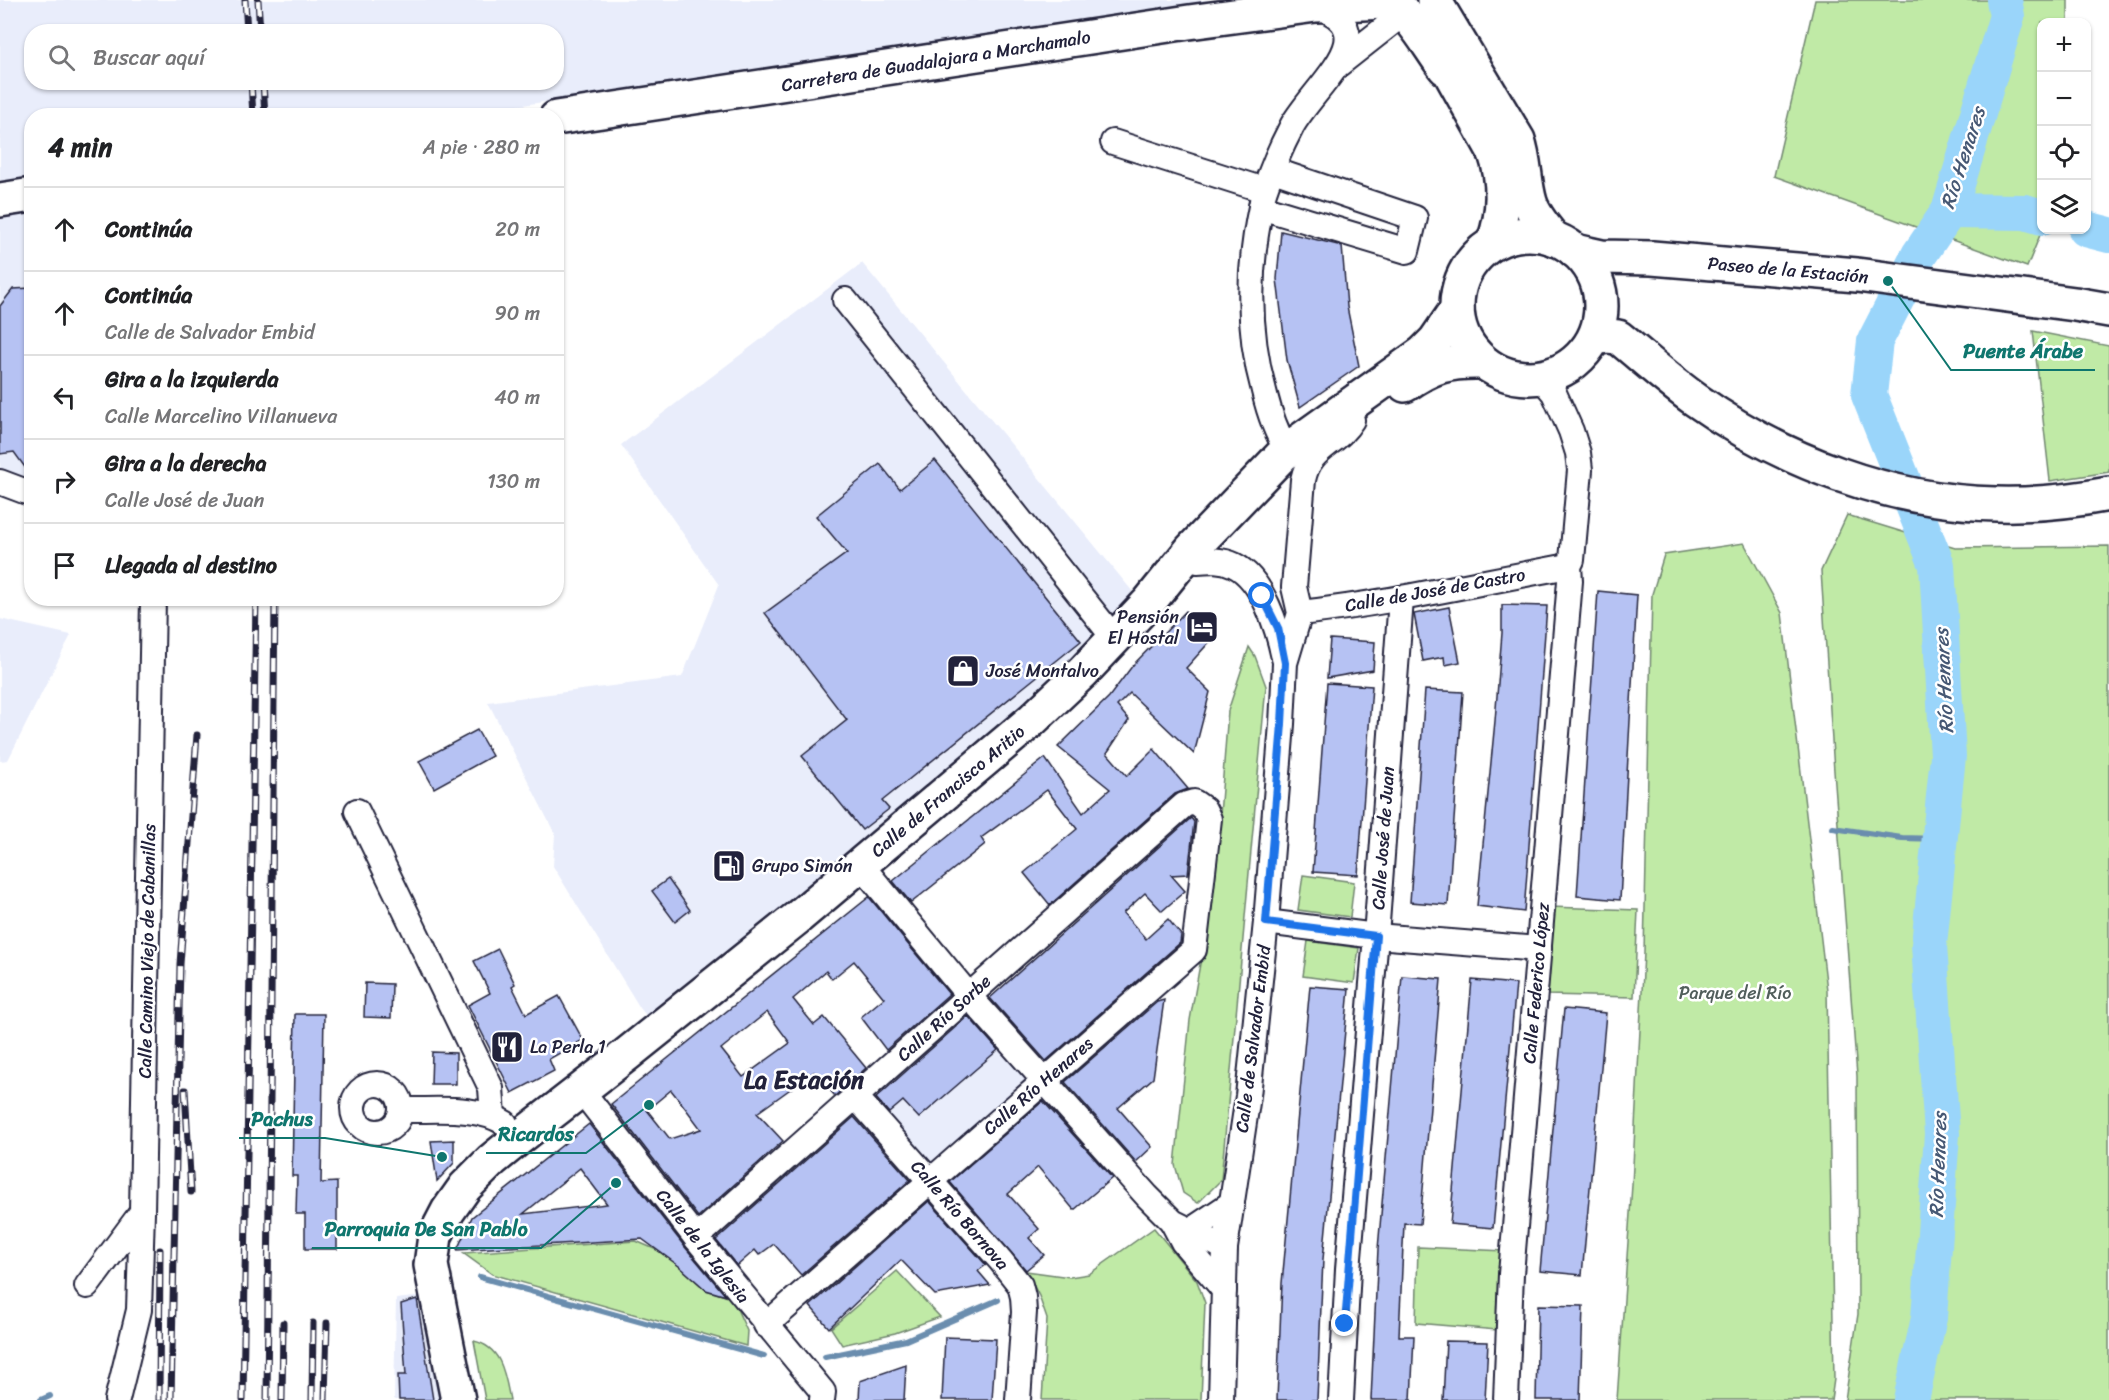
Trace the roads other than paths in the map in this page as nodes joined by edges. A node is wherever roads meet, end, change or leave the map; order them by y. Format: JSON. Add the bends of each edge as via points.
{"nodes":[{"id":1,"x":1434,"y":0,"type":"edge"},
{"id":2,"x":1322,"y":2,"type":"edge"},
{"id":3,"x":1409,"y":7,"type":"edge"},
{"id":4,"x":1336,"y":66,"type":"junction"},
{"id":5,"x":564,"y":117,"type":"edge"},
{"id":6,"x":1113,"y":142,"type":"dead end"},
{"id":7,"x":1266,"y":189,"type":"junction"},
{"id":8,"x":24,"y":196,"type":"edge"},
{"id":9,"x":0,"y":200,"type":"edge"},
{"id":10,"x":1494,"y":242,"type":"junction"},
{"id":11,"x":1564,"y":245,"type":"junction"},
{"id":12,"x":845,"y":300,"type":"dead end"},
{"id":13,"x":1457,"y":309,"type":"junction"},
{"id":14,"x":2109,"y":310,"type":"edge"},
{"id":15,"x":1594,"y":338,"type":"junction"},
{"id":16,"x":1482,"y":362,"type":"junction"},
{"id":17,"x":1536,"y":378,"type":"junction"},
{"id":18,"x":1352,"y":420,"type":"junction"},
{"id":19,"x":1287,"y":450,"type":"junction"},
{"id":20,"x":0,"y":482,"type":"edge"},
{"id":21,"x":24,"y":491,"type":"edge"},
{"id":22,"x":2109,"y":494,"type":"edge"},
{"id":23,"x":1197,"y":561,"type":"junction"},
{"id":24,"x":1569,"y":566,"type":"junction"},
{"id":25,"x":1401,"y":599,"type":"junction"},
{"id":26,"x":1149,"y":602,"type":"junction"},
{"id":27,"x":153,"y":606,"type":"edge"},
{"id":28,"x":1300,"y":613,"type":"junction"},
{"id":29,"x":1114,"y":638,"type":"junction"},
{"id":30,"x":1285,"y":663,"type":"junction"},
{"id":31,"x":1194,"y":802,"type":"joint"},
{"id":32,"x":357,"y":811,"type":"dead end"},
{"id":33,"x":861,"y":865,"type":"junction"},
{"id":34,"x":1266,"y":922,"type":"junction"},
{"id":35,"x":1376,"y":936,"type":"junction"},
{"id":36,"x":1539,"y":949,"type":"junction"},
{"id":37,"x":969,"y":996,"type":"junction"},
{"id":38,"x":1044,"y":1080,"type":"junction"},
{"id":39,"x":582,"y":1091,"type":"junction"},
{"id":40,"x":855,"y":1096,"type":"junction"},
{"id":41,"x":402,"y":1110,"type":"dead end"},
{"id":42,"x":493,"y":1116,"type":"junction"},
{"id":43,"x":519,"y":1138,"type":"junction"},
{"id":44,"x":930,"y":1181,"type":"junction"},
{"id":45,"x":1232,"y":1203,"type":"junction"},
{"id":46,"x":142,"y":1212,"type":"junction"},
{"id":47,"x":1181,"y":1227,"type":"junction"},
{"id":48,"x":696,"y":1238,"type":"junction"},
{"id":49,"x":1225,"y":1248,"type":"junction"},
{"id":50,"x":87,"y":1286,"type":"dead end"},
{"id":51,"x":1224,"y":1290,"type":"junction"},
{"id":52,"x":766,"y":1325,"type":"junction"},
{"id":53,"x":117,"y":1400,"type":"edge"},
{"id":54,"x":458,"y":1400,"type":"edge"},
{"id":55,"x":822,"y":1400,"type":"edge"},
{"id":56,"x":1018,"y":1400,"type":"edge"},
{"id":57,"x":1221,"y":1400,"type":"edge"},
{"id":58,"x":1341,"y":1400,"type":"edge"},
{"id":59,"x":1506,"y":1400,"type":"edge"}],
"edges":[{"from":1,"to":11,"type":"main road","via":[[1518,140],[1530,205],[1540,223]]},
{"from":2,"to":3,"type":"main road","name":"Carretera de Guadalajara a Marchamalo","via":[[1385,2]]},
{"from":2,"to":4,"type":"street","via":[[1346,26],[1347,45]]},
{"from":2,"to":5,"type":"main road","name":"Carretera de Guadalajara a Marchamalo"},
{"from":3,"to":4,"type":"street"},
{"from":3,"to":10,"type":"main road","via":[[1436,39],[1495,153],[1502,210]]},
{"from":4,"to":7,"type":"street","via":[[1293,125]]},
{"from":6,"to":7,"type":"street"},
{"from":7,"to":7,"type":"street","via":[[1407,251],[1415,218]]},
{"from":7,"to":19,"type":"street","via":[[1250,285],[1255,358],[1271,419]]},
{"from":8,"to":9,"type":"main road"},
{"from":10,"to":11,"type":"main road","via":[[1523,234],[1547,236]]},
{"from":10,"to":13,"type":"main road","via":[[1466,272]]},
{"from":11,"to":14,"type":"main road","name":"Paseo de la Estación","via":[[1602,256],[1857,275]]},
{"from":11,"to":15,"type":"main road","via":[[1586,260],[1598,280],[1602,303]]},
{"from":12,"to":29,"type":"street"},
{"from":13,"to":16,"type":"main road","via":[[1466,342]]},
{"from":13,"to":19,"type":"main road","name":"Calle de Francisco Aritio","via":[[1423,353]]},
{"from":15,"to":17,"type":"main road","via":[[1573,364]]},
{"from":15,"to":22,"type":"main road","via":[[1618,337],[1695,400],[1756,438],[1827,470],[1882,488],[1986,504],[2074,500]]},
{"from":16,"to":17,"type":"main road","via":[[1503,374]]},
{"from":16,"to":18,"type":"main road","via":[[1451,363],[1428,370]]},
{"from":17,"to":24,"type":"street","name":"Calle Federico López","via":[[1554,393],[1578,453],[1580,470]]},
{"from":18,"to":23,"type":"main road","via":[[1294,461]]},
{"from":18,"to":28,"type":"street","name":"Calle de Salvador Embid","via":[[1305,468],[1294,587]]},
{"from":19,"to":26,"type":"main road","name":"Calle de Francisco Aritio","via":[[1191,550]]},
{"from":20,"to":21,"type":"street"},
{"from":23,"to":26,"type":"main road"},
{"from":23,"to":30,"type":"street","via":[[1227,562],[1242,570],[1268,605],[1278,628]]},
{"from":24,"to":25,"type":"street","name":"Calle de José de Castro"},
{"from":24,"to":36,"type":"street","name":"Calle Federico López"},
{"from":25,"to":28,"type":"street","name":"Calle de José de Castro"},
{"from":25,"to":35,"type":"street","name":"Calle José de Juan"},
{"from":26,"to":29,"type":"main road","name":"Calle de Francisco Aritio"},
{"from":27,"to":46,"type":"street","name":"Calle Camino Viejo de Cabanillas"},
{"from":28,"to":30,"type":"street","name":"Calle de Salvador Embid"},
{"from":29,"to":33,"type":"main road","name":"Calle de Francisco Aritio","via":[[1032,720]]},
{"from":30,"to":34,"type":"street","name":"Calle de Salvador Embid"},
{"from":31,"to":37,"type":"street","name":"Calle Río Sorbe","via":[[1184,805]]},
{"from":31,"to":38,"type":"street","name":"Calle Río Henares","via":[[1209,819],[1194,950]]},
{"from":32,"to":42,"type":"street","via":[[491,1088]]},
{"from":33,"to":37,"type":"street"},
{"from":33,"to":39,"type":"main road","name":"Calle de Francisco Aritio"},
{"from":34,"to":35,"type":"street"},
{"from":34,"to":45,"type":"street","name":"Calle de Salvador Embid","via":[[1248,1096]]},
{"from":35,"to":36,"type":"street"},
{"from":35,"to":58,"type":"street","name":"Calle José de Juan"},
{"from":36,"to":59,"type":"street","name":"Calle Federico López","via":[[1511,1274]]},
{"from":37,"to":38,"type":"street"},
{"from":37,"to":40,"type":"street","name":"Calle Río Sorbe"},
{"from":38,"to":44,"type":"street","name":"Calle Río Henares"},
{"from":38,"to":47,"type":"street","via":[[1147,1196]]},
{"from":39,"to":43,"type":"main road","name":"Calle de Francisco Aritio"},
{"from":39,"to":48,"type":"street","name":"Calle de la Iglesia"},
{"from":40,"to":44,"type":"street","name":"Calle Río Bornova"},
{"from":40,"to":48,"type":"street","name":"Calle Río Sorbe"},
{"from":41,"to":42,"type":"street","via":[[480,1112]]},
{"from":42,"to":43,"type":"street"},
{"from":43,"to":54,"type":"main road","name":"Calle de Francisco Aritio","via":[[465,1187],[435,1236],[431,1265]]},
{"from":44,"to":52,"type":"street","name":"Calle Río Henares"},
{"from":44,"to":56,"type":"street","name":"Calle Río Bornova","via":[[1020,1286],[1024,1312]]},
{"from":45,"to":47,"type":"street"},
{"from":45,"to":49,"type":"street","name":"Calle de Salvador Embid"},
{"from":46,"to":50,"type":"street"},
{"from":46,"to":53,"type":"street","name":"Calle Camino Viejo de Cabanillas","via":[[139,1310]]},
{"from":47,"to":49,"type":"street"},
{"from":47,"to":51,"type":"street","via":[[1183,1242]]},
{"from":48,"to":52,"type":"street","name":"Calle de la Iglesia"},
{"from":49,"to":51,"type":"street","name":"Calle de Salvador Embid"},
{"from":51,"to":57,"type":"street","name":"Calle de Salvador Embid"},
{"from":52,"to":55,"type":"street","name":"Calle de la Iglesia","via":[[823,1392]]}]}
